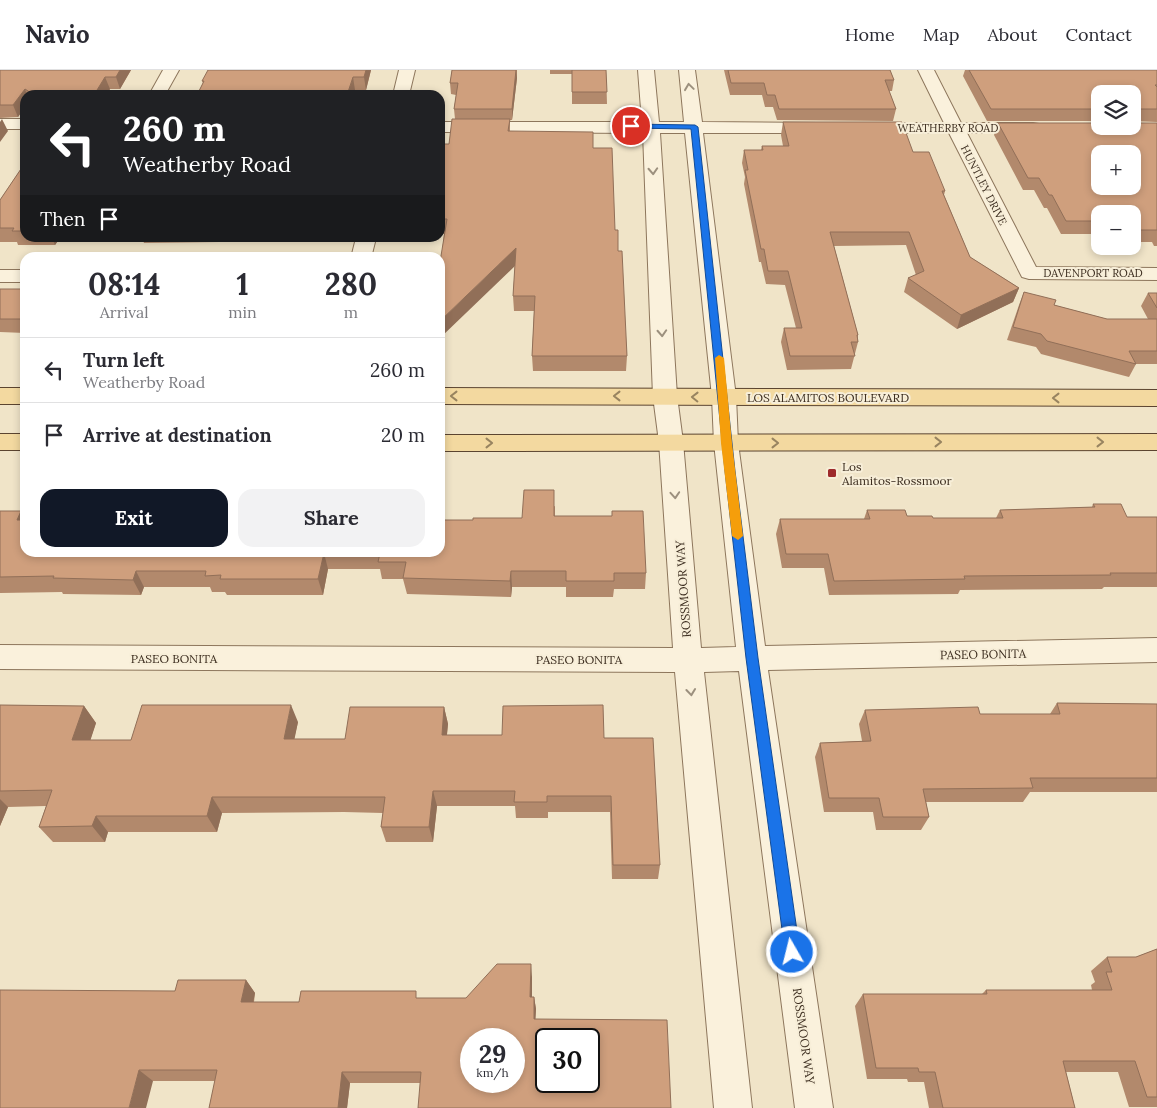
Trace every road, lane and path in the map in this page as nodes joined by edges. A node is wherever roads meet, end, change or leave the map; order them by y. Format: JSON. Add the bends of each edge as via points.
{"nodes":[{"id":1,"x":171,"y":70,"type":"edge"},
{"id":2,"x":407,"y":70,"type":"edge"},
{"id":3,"x":646,"y":70,"type":"edge"},
{"id":4,"x":687,"y":70,"type":"edge"},
{"id":5,"x":926,"y":70,"type":"edge"},
{"id":6,"x":160,"y":90,"type":"edge"},
{"id":7,"x":402,"y":90,"type":"edge"},
{"id":8,"x":0,"y":124,"type":"edge"},
{"id":9,"x":20,"y":124,"type":"edge"},
{"id":10,"x":651,"y":126,"type":"junction"},
{"id":11,"x":445,"y":127,"type":"edge"},
{"id":12,"x":695,"y":127,"type":"junction"},
{"id":13,"x":830,"y":128,"type":"edge"},
{"id":14,"x":849,"y":128,"type":"edge"},
{"id":15,"x":956,"y":128,"type":"junction"},
{"id":16,"x":1051,"y":128,"type":"edge"},
{"id":17,"x":1029,"y":273,"type":"joint"},
{"id":18,"x":1157,"y":274,"type":"edge"},
{"id":19,"x":0,"y":276,"type":"edge"},
{"id":20,"x":20,"y":276,"type":"edge"},
{"id":21,"x":0,"y":396,"type":"edge"},
{"id":22,"x":20,"y":396,"type":"edge"},
{"id":23,"x":445,"y":396,"type":"edge"},
{"id":24,"x":665,"y":396,"type":"junction"},
{"id":25,"x":724,"y":397,"type":"junction"},
{"id":26,"x":1157,"y":398,"type":"edge"},
{"id":27,"x":0,"y":442,"type":"edge"},
{"id":28,"x":20,"y":442,"type":"edge"},
{"id":29,"x":671,"y":442,"type":"junction"},
{"id":30,"x":1157,"y":442,"type":"edge"},
{"id":31,"x":445,"y":443,"type":"edge"},
{"id":32,"x":726,"y":443,"type":"junction"},
{"id":33,"x":1157,"y":650,"type":"edge"},
{"id":34,"x":0,"y":657,"type":"edge"},
{"id":35,"x":752,"y":658,"type":"junction"},
{"id":36,"x":688,"y":660,"type":"junction"},
{"id":37,"x":733,"y":1108,"type":"edge"},
{"id":38,"x":814,"y":1108,"type":"edge"}],
"edges":[{"from":1,"to":6,"type":"street"},
{"from":2,"to":7,"type":"street"},
{"from":3,"to":10,"type":"street","name":"ROSSMOOR WAY"},
{"from":12,"to":4,"type":"street","name":"ROSSMOOR WAY","one_way":true},
{"from":5,"to":15,"type":"street","name":"HUNTLEY DRIVE"},
{"from":8,"to":9,"type":"street"},
{"from":10,"to":11,"type":"street"},
{"from":10,"to":12,"type":"street"},
{"from":10,"to":24,"type":"street","name":"ROSSMOOR WAY","one_way":true},
{"from":12,"to":13,"type":"street"},
{"from":12,"to":25,"type":"street","name":"ROSSMOOR WAY"},
{"from":14,"to":15,"type":"street","name":"WEATHERBY ROAD"},
{"from":15,"to":16,"type":"street","name":"WEATHERBY ROAD"},
{"from":15,"to":17,"type":"street","name":"HUNTLEY DRIVE"},
{"from":17,"to":18,"type":"street","name":"DAVENPORT ROAD"},
{"from":19,"to":20,"type":"street"},
{"from":21,"to":22,"type":"main road"},
{"from":24,"to":23,"type":"main road","name":"LOS ALAMITOS BOULEVARD","one_way":true},
{"from":25,"to":24,"type":"main road","name":"LOS ALAMITOS BOULEVARD","one_way":true},
{"from":24,"to":29,"type":"street","name":"ROSSMOOR WAY"},
{"from":26,"to":25,"type":"main road","name":"LOS ALAMITOS BOULEVARD","one_way":true},
{"from":25,"to":32,"type":"street","name":"ROSSMOOR WAY"},
{"from":27,"to":28,"type":"main road"},
{"from":31,"to":29,"type":"main road","one_way":true},
{"from":29,"to":32,"type":"main road"},
{"from":29,"to":36,"type":"street","name":"ROSSMOOR WAY","one_way":true},
{"from":32,"to":30,"type":"main road","one_way":true},
{"from":32,"to":35,"type":"street","name":"ROSSMOOR WAY"},
{"from":33,"to":35,"type":"street","name":"PASEO BONITA"},
{"from":34,"to":36,"type":"street","name":"PASEO BONITA"},
{"from":35,"to":36,"type":"street","name":"PASEO BONITA"},
{"from":35,"to":38,"type":"street","name":"ROSSMOOR WAY"},
{"from":36,"to":37,"type":"street","name":"ROSSMOOR WAY","one_way":true}]}
